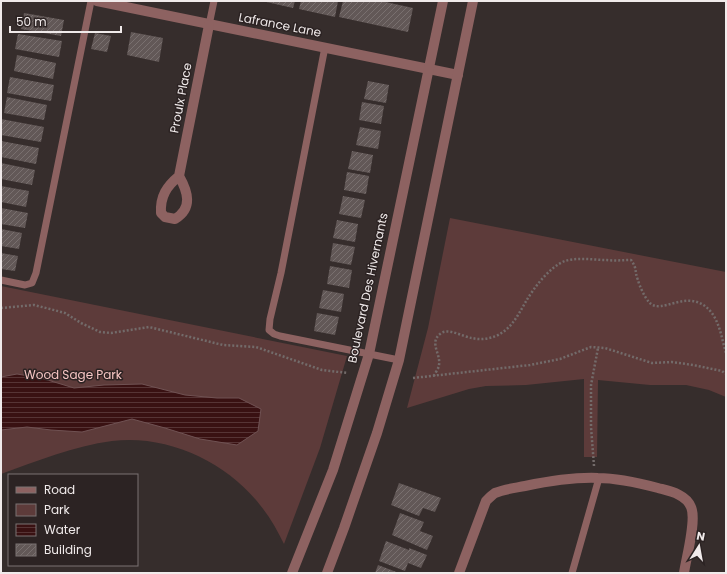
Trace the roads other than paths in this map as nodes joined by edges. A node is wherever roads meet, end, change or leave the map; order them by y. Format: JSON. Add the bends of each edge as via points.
{"nodes":[{"id":1,"x":91,"y":1,"type":"edge"},
{"id":2,"x":97,"y":1,"type":"edge"},
{"id":3,"x":214,"y":1,"type":"edge"},
{"id":4,"x":444,"y":1,"type":"edge"},
{"id":5,"x":472,"y":1,"type":"edge"},
{"id":6,"x":209,"y":25,"type":"junction"},
{"id":7,"x":324,"y":47,"type":"junction"},
{"id":8,"x":430,"y":69,"type":"junction"},
{"id":9,"x":458,"y":75,"type":"junction"},
{"id":10,"x":179,"y":176,"type":"dead end"},
{"id":11,"x":1,"y":280,"type":"edge"},
{"id":12,"x":369,"y":354,"type":"junction"},
{"id":13,"x":399,"y":360,"type":"junction"},
{"id":14,"x":597,"y":478,"type":"junction"},
{"id":15,"x":292,"y":573,"type":"edge"},
{"id":16,"x":326,"y":573,"type":"edge"},
{"id":17,"x":459,"y":573,"type":"edge"},
{"id":18,"x":572,"y":573,"type":"edge"},
{"id":19,"x":684,"y":573,"type":"edge"}],
"edges":[{"from":1,"to":11,"type":"lane","via":[[36,273],[32,283],[25,285]]},
{"from":2,"to":6,"type":"street","name":"Lafrance Lane"},
{"from":3,"to":6,"type":"lane"},
{"from":4,"to":8,"type":"street","name":"Boulevard Des Hivernants"},
{"from":5,"to":9,"type":"street"},
{"from":6,"to":7,"type":"street","name":"Lafrance Lane"},
{"from":6,"to":10,"type":"street","name":"Proulx Place"},
{"from":7,"to":8,"type":"street","name":"Lafrance Lane"},
{"from":7,"to":12,"type":"lane","via":[[269,330],[280,336]]},
{"from":8,"to":9,"type":"street","name":"Lafrance Lane"},
{"from":8,"to":12,"type":"street","name":"Boulevard Des Hivernants"},
{"from":9,"to":13,"type":"street"},
{"from":12,"to":13,"type":"lane"},
{"from":12,"to":15,"type":"street","name":"Boulevard Des Hivernants","via":[[333,470]]},
{"from":13,"to":16,"type":"street","via":[[377,434]]},
{"from":14,"to":17,"type":"street","via":[[544,482],[506,489],[494,494],[486,501]]},
{"from":14,"to":18,"type":"lane"},
{"from":14,"to":19,"type":"street","via":[[641,484],[671,491],[683,497],[691,506],[693,516]]}]}
